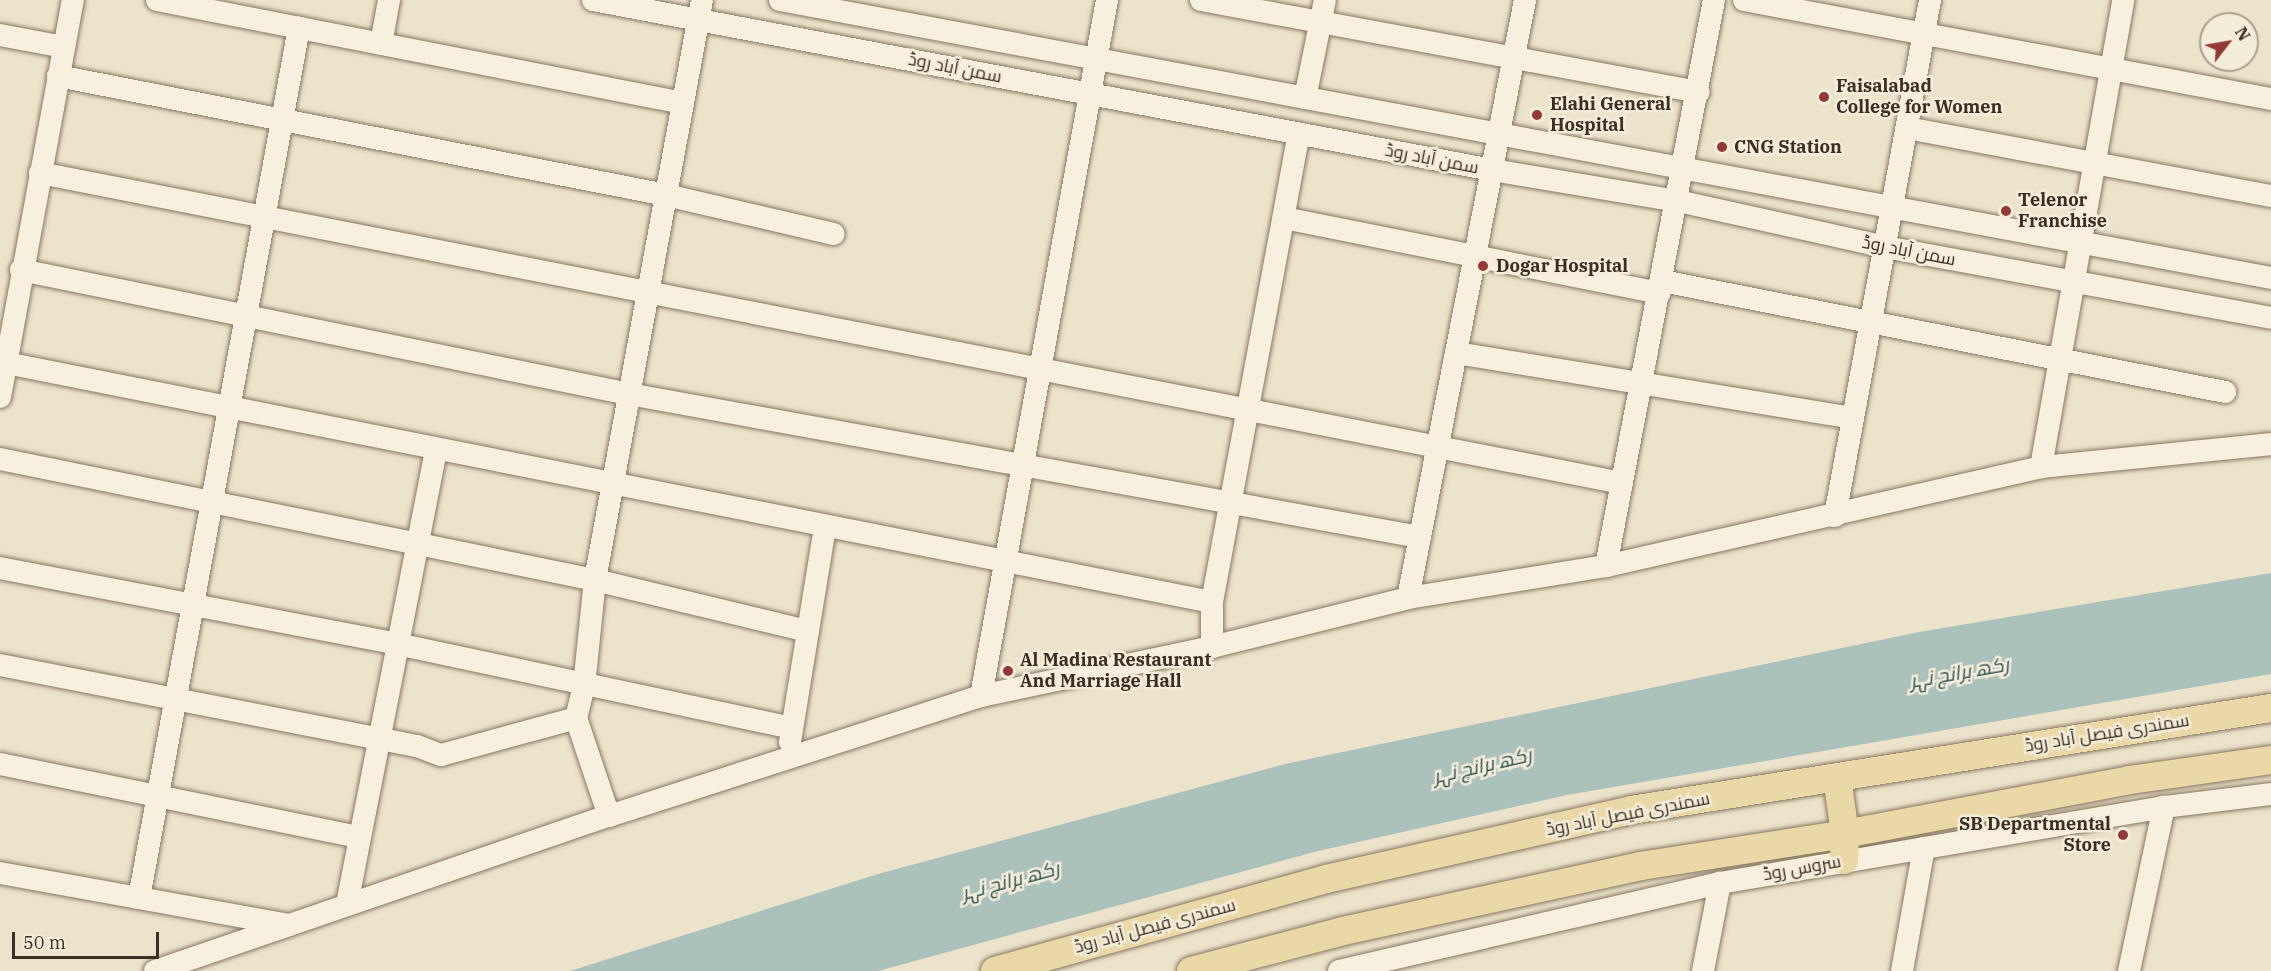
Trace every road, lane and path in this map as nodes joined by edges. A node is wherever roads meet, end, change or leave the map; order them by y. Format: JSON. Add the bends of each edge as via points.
{"nodes":[{"id":1,"x":73,"y":0,"type":"edge"},
{"id":2,"x":157,"y":0,"type":"edge"},
{"id":3,"x":389,"y":0,"type":"edge"},
{"id":4,"x":593,"y":0,"type":"edge"},
{"id":5,"x":780,"y":0,"type":"edge"},
{"id":6,"x":1107,"y":0,"type":"edge"},
{"id":7,"x":1201,"y":0,"type":"edge"},
{"id":8,"x":1325,"y":0,"type":"edge"},
{"id":9,"x":1525,"y":0,"type":"edge"},
{"id":10,"x":1714,"y":0,"type":"edge"},
{"id":11,"x":1744,"y":0,"type":"edge"},
{"id":12,"x":1930,"y":0,"type":"edge"},
{"id":13,"x":2123,"y":0,"type":"edge"},
{"id":14,"x":635,"y":4,"type":"edge"},
{"id":15,"x":867,"y":8,"type":"edge"},
{"id":16,"x":701,"y":10,"type":"edge"},
{"id":17,"x":1321,"y":23,"type":"junction"},
{"id":18,"x":299,"y":28,"type":"junction"},
{"id":19,"x":1924,"y":33,"type":"junction"},
{"id":20,"x":0,"y":35,"type":"edge"},
{"id":21,"x":381,"y":44,"type":"junction"},
{"id":22,"x":64,"y":47,"type":"junction"},
{"id":23,"x":1514,"y":58,"type":"junction"},
{"id":24,"x":1097,"y":59,"type":"junction"},
{"id":25,"x":2109,"y":71,"type":"junction"},
{"id":26,"x":58,"y":76,"type":"junction"},
{"id":27,"x":1699,"y":92,"type":"junction"},
{"id":28,"x":1091,"y":94,"type":"junction"},
{"id":29,"x":1305,"y":98,"type":"junction"},
{"id":30,"x":2271,"y":99,"type":"edge"},
{"id":31,"x":684,"y":103,"type":"junction"},
{"id":32,"x":282,"y":120,"type":"junction"},
{"id":33,"x":1907,"y":128,"type":"junction"},
{"id":34,"x":1299,"y":134,"type":"junction"},
{"id":35,"x":1499,"y":135,"type":"junction"},
{"id":36,"x":2092,"y":165,"type":"junction"},
{"id":37,"x":1684,"y":167,"type":"junction"},
{"id":38,"x":1492,"y":170,"type":"junction"},
{"id":39,"x":40,"y":173,"type":"junction"},
{"id":40,"x":666,"y":195,"type":"junction"},
{"id":41,"x":2271,"y":195,"type":"edge"},
{"id":42,"x":1678,"y":201,"type":"junction"},
{"id":43,"x":1892,"y":208,"type":"junction"},
{"id":44,"x":264,"y":217,"type":"junction"},
{"id":45,"x":1284,"y":218,"type":"junction"},
{"id":46,"x":834,"y":234,"type":"dead end"},
{"id":47,"x":2078,"y":243,"type":"junction"},
{"id":48,"x":1885,"y":246,"type":"junction"},
{"id":49,"x":1475,"y":255,"type":"junction"},
{"id":50,"x":21,"y":270,"type":"junction"},
{"id":51,"x":2271,"y":278,"type":"edge"},
{"id":52,"x":2076,"y":284,"type":"junction"},
{"id":53,"x":1661,"y":287,"type":"junction"},
{"id":54,"x":649,"y":291,"type":"junction"},
{"id":55,"x":246,"y":316,"type":"junction"},
{"id":56,"x":2271,"y":318,"type":"edge"},
{"id":57,"x":1870,"y":323,"type":"junction"},
{"id":58,"x":1456,"y":353,"type":"junction"},
{"id":59,"x":2062,"y":359,"type":"junction"},
{"id":60,"x":6,"y":363,"type":"junction"},
{"id":61,"x":1042,"y":367,"type":"junction"},
{"id":62,"x":1642,"y":383,"type":"junction"},
{"id":63,"x":2225,"y":392,"type":"dead end"},
{"id":64,"x":629,"y":394,"type":"junction"},
{"id":65,"x":0,"y":398,"type":"edge"},
{"id":66,"x":230,"y":405,"type":"junction"},
{"id":67,"x":1248,"y":408,"type":"junction"},
{"id":68,"x":1853,"y":418,"type":"junction"},
{"id":69,"x":2271,"y":444,"type":"edge"},
{"id":70,"x":1438,"y":448,"type":"junction"},
{"id":71,"x":436,"y":450,"type":"junction"},
{"id":72,"x":0,"y":459,"type":"edge"},
{"id":73,"x":1024,"y":464,"type":"junction"},
{"id":74,"x":2041,"y":467,"type":"junction"},
{"id":75,"x":613,"y":483,"type":"junction"},
{"id":76,"x":1622,"y":483,"type":"junction"},
{"id":77,"x":212,"y":501,"type":"junction"},
{"id":78,"x":1230,"y":503,"type":"junction"},
{"id":79,"x":1835,"y":516,"type":"junction"},
{"id":80,"x":825,"y":527,"type":"junction"},
{"id":81,"x":1420,"y":537,"type":"junction"},
{"id":82,"x":416,"y":546,"type":"junction"},
{"id":83,"x":1006,"y":564,"type":"junction"},
{"id":84,"x":1606,"y":566,"type":"junction"},
{"id":85,"x":0,"y":568,"type":"edge"},
{"id":86,"x":595,"y":580,"type":"junction"},
{"id":87,"x":1408,"y":598,"type":"junction"},
{"id":88,"x":1212,"y":602,"type":"junction"},
{"id":89,"x":192,"y":607,"type":"junction"},
{"id":90,"x":808,"y":631,"type":"junction"},
{"id":91,"x":397,"y":644,"type":"junction"},
{"id":92,"x":1212,"y":647,"type":"junction"},
{"id":93,"x":0,"y":665,"type":"edge"},
{"id":94,"x":584,"y":686,"type":"junction"},
{"id":95,"x":981,"y":696,"type":"junction"},
{"id":96,"x":176,"y":697,"type":"junction"},
{"id":97,"x":2271,"y":708,"type":"edge"},
{"id":98,"x":576,"y":718,"type":"junction"},
{"id":99,"x":792,"y":728,"type":"junction"},
{"id":100,"x":379,"y":740,"type":"junction"},
{"id":101,"x":787,"y":759,"type":"junction"},
{"id":102,"x":2271,"y":760,"type":"edge"},
{"id":103,"x":0,"y":764,"type":"edge"},
{"id":104,"x":1837,"y":777,"type":"junction"},
{"id":105,"x":2271,"y":794,"type":"edge"},
{"id":106,"x":158,"y":795,"type":"junction"},
{"id":107,"x":2164,"y":807,"type":"junction"},
{"id":108,"x":609,"y":816,"type":"junction"},
{"id":109,"x":360,"y":837,"type":"junction"},
{"id":110,"x":1845,"y":847,"type":"junction"},
{"id":111,"x":1924,"y":848,"type":"junction"},
{"id":112,"x":0,"y":873,"type":"edge"},
{"id":113,"x":1720,"y":883,"type":"junction"},
{"id":114,"x":138,"y":898,"type":"junction"},
{"id":115,"x":347,"y":904,"type":"junction"},
{"id":116,"x":291,"y":925,"type":"junction"},
{"id":117,"x":1351,"y":969,"type":"edge"},
{"id":118,"x":154,"y":971,"type":"edge"},
{"id":119,"x":995,"y":971,"type":"edge"},
{"id":120,"x":1191,"y":971,"type":"edge"},
{"id":121,"x":1703,"y":971,"type":"edge"},
{"id":122,"x":1902,"y":971,"type":"edge"},
{"id":123,"x":2129,"y":971,"type":"edge"}],
"edges":[{"from":1,"to":22,"type":"street"},
{"from":2,"to":18,"type":"street"},
{"from":3,"to":21,"type":"street"},
{"from":4,"to":14,"type":"street","name":"سمن آباد روڈ"},
{"from":5,"to":15,"type":"street","name":"سمن آباد روڈ"},
{"from":6,"to":24,"type":"street"},
{"from":7,"to":17,"type":"street"},
{"from":8,"to":17,"type":"street"},
{"from":9,"to":23,"type":"street"},
{"from":10,"to":27,"type":"street"},
{"from":11,"to":19,"type":"street"},
{"from":12,"to":19,"type":"street"},
{"from":13,"to":25,"type":"street"},
{"from":14,"to":16,"type":"street","name":"سمن آباد روڈ"},
{"from":15,"to":24,"type":"street","name":"سمن آباد روڈ"},
{"from":16,"to":28,"type":"street","name":"سمن آباد روڈ"},
{"from":16,"to":31,"type":"street"},
{"from":17,"to":23,"type":"street"},
{"from":17,"to":29,"type":"street"},
{"from":18,"to":21,"type":"street"},
{"from":18,"to":32,"type":"street"},
{"from":19,"to":25,"type":"street"},
{"from":19,"to":33,"type":"street"},
{"from":20,"to":22,"type":"street"},
{"from":21,"to":31,"type":"street"},
{"from":22,"to":26,"type":"street"},
{"from":23,"to":27,"type":"street"},
{"from":23,"to":35,"type":"street"},
{"from":24,"to":28,"type":"street"},
{"from":24,"to":29,"type":"street","name":"سمن آباد روڈ"},
{"from":25,"to":30,"type":"street"},
{"from":25,"to":36,"type":"street"},
{"from":26,"to":32,"type":"street"},
{"from":26,"to":39,"type":"street"},
{"from":27,"to":37,"type":"street"},
{"from":28,"to":34,"type":"street","name":"سمن آباد روڈ"},
{"from":28,"to":61,"type":"street"},
{"from":29,"to":35,"type":"street","name":"سمن آباد روڈ"},
{"from":31,"to":40,"type":"street"},
{"from":32,"to":40,"type":"street"},
{"from":32,"to":44,"type":"street"},
{"from":33,"to":36,"type":"street"},
{"from":33,"to":43,"type":"street"},
{"from":34,"to":38,"type":"street","name":"سمن آباد روڈ"},
{"from":34,"to":45,"type":"street"},
{"from":35,"to":37,"type":"street","name":"سمن آباد روڈ"},
{"from":35,"to":38,"type":"street"},
{"from":36,"to":41,"type":"street"},
{"from":36,"to":47,"type":"street"},
{"from":37,"to":42,"type":"street"},
{"from":37,"to":43,"type":"street","name":"سمن آباد روڈ"},
{"from":38,"to":42,"type":"street","name":"سمن آباد روڈ"},
{"from":38,"to":49,"type":"street"},
{"from":39,"to":44,"type":"street"},
{"from":39,"to":50,"type":"street"},
{"from":40,"to":46,"type":"street"},
{"from":40,"to":54,"type":"street"},
{"from":42,"to":48,"type":"street","name":"سمن آباد روڈ"},
{"from":42,"to":53,"type":"street"},
{"from":43,"to":47,"type":"street","name":"سمن آباد روڈ"},
{"from":43,"to":48,"type":"street"},
{"from":44,"to":54,"type":"street"},
{"from":44,"to":55,"type":"street"},
{"from":45,"to":49,"type":"street"},
{"from":45,"to":67,"type":"street"},
{"from":47,"to":51,"type":"street","name":"سمن آباد روڈ"},
{"from":47,"to":52,"type":"street"},
{"from":48,"to":52,"type":"street","name":"سمن آباد روڈ"},
{"from":48,"to":57,"type":"street"},
{"from":49,"to":53,"type":"street"},
{"from":49,"to":58,"type":"street"},
{"from":50,"to":55,"type":"street"},
{"from":50,"to":60,"type":"street"},
{"from":52,"to":56,"type":"street","name":"سمن آباد روڈ"},
{"from":52,"to":59,"type":"street"},
{"from":53,"to":57,"type":"street"},
{"from":53,"to":62,"type":"street"},
{"from":54,"to":61,"type":"street"},
{"from":54,"to":64,"type":"street"},
{"from":55,"to":64,"type":"street"},
{"from":55,"to":66,"type":"street"},
{"from":57,"to":59,"type":"street"},
{"from":57,"to":68,"type":"street"},
{"from":58,"to":62,"type":"street"},
{"from":58,"to":70,"type":"street"},
{"from":59,"to":63,"type":"street"},
{"from":59,"to":74,"type":"street"},
{"from":60,"to":65,"type":"street"},
{"from":60,"to":66,"type":"street"},
{"from":61,"to":67,"type":"street"},
{"from":61,"to":73,"type":"street"},
{"from":62,"to":68,"type":"street"},
{"from":62,"to":76,"type":"street"},
{"from":64,"to":73,"type":"street"},
{"from":64,"to":75,"type":"street"},
{"from":66,"to":71,"type":"street"},
{"from":66,"to":77,"type":"street"},
{"from":67,"to":70,"type":"street"},
{"from":67,"to":78,"type":"street"},
{"from":68,"to":79,"type":"street"},
{"from":69,"to":74,"type":"street"},
{"from":70,"to":76,"type":"street"},
{"from":70,"to":81,"type":"street"},
{"from":71,"to":75,"type":"street"},
{"from":71,"to":82,"type":"street"},
{"from":72,"to":77,"type":"street"},
{"from":73,"to":78,"type":"street"},
{"from":73,"to":83,"type":"street"},
{"from":74,"to":79,"type":"street"},
{"from":75,"to":80,"type":"street"},
{"from":75,"to":86,"type":"street"},
{"from":76,"to":84,"type":"street"},
{"from":77,"to":82,"type":"street"},
{"from":77,"to":89,"type":"street"},
{"from":78,"to":81,"type":"street"},
{"from":78,"to":88,"type":"street"},
{"from":79,"to":84,"type":"street"},
{"from":80,"to":83,"type":"street"},
{"from":80,"to":90,"type":"street"},
{"from":81,"to":87,"type":"street"},
{"from":82,"to":86,"type":"street"},
{"from":82,"to":91,"type":"street"},
{"from":83,"to":88,"type":"street"},
{"from":83,"to":95,"type":"street"},
{"from":84,"to":87,"type":"street"},
{"from":85,"to":89,"type":"street"},
{"from":86,"to":90,"type":"street"},
{"from":86,"to":94,"type":"street"},
{"from":87,"to":92,"type":"street"},
{"from":88,"to":92,"type":"street"},
{"from":89,"to":91,"type":"street"},
{"from":89,"to":96,"type":"street"},
{"from":90,"to":99,"type":"street"},
{"from":91,"to":94,"type":"street"},
{"from":91,"to":100,"type":"street"},
{"from":92,"to":95,"type":"street"},
{"from":93,"to":96,"type":"street"},
{"from":94,"to":98,"type":"street"},
{"from":94,"to":99,"type":"street"},
{"from":95,"to":101,"type":"street"},
{"from":96,"to":100,"type":"street"},
{"from":96,"to":106,"type":"street"},
{"from":97,"to":104,"type":"main road","name":"سمندری فیصل آباد روڈ"},
{"from":98,"to":100,"type":"street","via":[[441,755],[417,746]]},
{"from":98,"to":108,"type":"street"},
{"from":99,"to":101,"type":"street"},
{"from":100,"to":109,"type":"street"},
{"from":101,"to":108,"type":"street"},
{"from":102,"to":110,"type":"main road","via":[[2130,780]]},
{"from":103,"to":106,"type":"street"},
{"from":104,"to":110,"type":"main road"},
{"from":104,"to":119,"type":"main road","name":"سمندری فیصل آباد روڈ","via":[[1630,810],[1326,879]]},
{"from":105,"to":107,"type":"street","name":"سروس روڈ"},
{"from":106,"to":109,"type":"street"},
{"from":106,"to":114,"type":"street"},
{"from":107,"to":111,"type":"street","name":"سروس روڈ"},
{"from":107,"to":123,"type":"street"},
{"from":108,"to":115,"type":"street"},
{"from":109,"to":115,"type":"street"},
{"from":110,"to":111,"type":"street","name":"سروس روڈ"},
{"from":110,"to":113,"type":"street","name":"سروس روڈ"},
{"from":110,"to":120,"type":"main road","via":[[1641,866],[1343,931]]},
{"from":111,"to":122,"type":"street"},
{"from":112,"to":114,"type":"street"},
{"from":113,"to":117,"type":"street","name":"سروس روڈ"},
{"from":113,"to":121,"type":"street"},
{"from":114,"to":116,"type":"street"},
{"from":115,"to":116,"type":"street"},
{"from":116,"to":118,"type":"street"}]}
